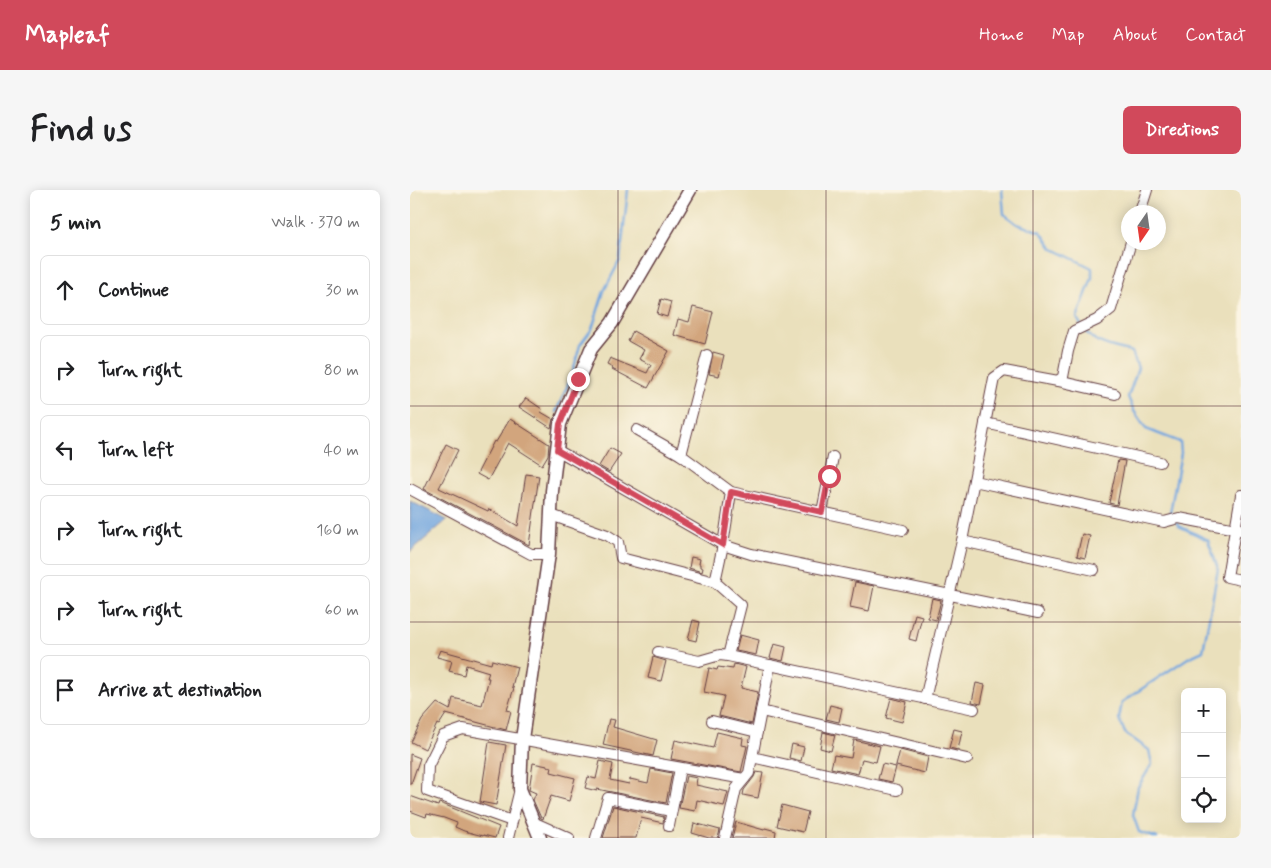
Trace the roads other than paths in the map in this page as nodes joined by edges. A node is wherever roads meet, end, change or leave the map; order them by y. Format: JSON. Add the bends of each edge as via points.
{"nodes":[{"id":1,"x":690,"y":190,"type":"edge"},
{"id":2,"x":1147,"y":190,"type":"edge"},
{"id":3,"x":1142,"y":205,"type":"edge"},
{"id":4,"x":1129,"y":250,"type":"edge"},
{"id":5,"x":707,"y":355,"type":"dead end"},
{"id":6,"x":1058,"y":381,"type":"junction"},
{"id":7,"x":1115,"y":394,"type":"dead end"},
{"id":8,"x":985,"y":423,"type":"junction"},
{"id":9,"x":638,"y":430,"type":"dead end"},
{"id":10,"x":557,"y":450,"type":"junction"},
{"id":11,"x":681,"y":455,"type":"junction"},
{"id":12,"x":833,"y":457,"type":"dead end"},
{"id":13,"x":1160,"y":462,"type":"dead end"},
{"id":14,"x":974,"y":481,"type":"junction"},
{"id":15,"x":410,"y":489,"type":"edge"},
{"id":16,"x":731,"y":492,"type":"junction"},
{"id":17,"x":1241,"y":496,"type":"edge"},
{"id":18,"x":822,"y":512,"type":"junction"},
{"id":19,"x":551,"y":515,"type":"junction"},
{"id":20,"x":1238,"y":529,"type":"edge"},
{"id":21,"x":903,"y":530,"type":"dead end"},
{"id":22,"x":962,"y":541,"type":"junction"},
{"id":23,"x":723,"y":545,"type":"junction"},
{"id":24,"x":549,"y":554,"type":"junction"},
{"id":25,"x":1094,"y":570,"type":"dead end"},
{"id":26,"x":1241,"y":580,"type":"edge"},
{"id":27,"x":715,"y":582,"type":"junction"},
{"id":28,"x":948,"y":596,"type":"junction"},
{"id":29,"x":1038,"y":613,"type":"dead end"},
{"id":30,"x":658,"y":652,"type":"dead end"},
{"id":31,"x":728,"y":656,"type":"junction"},
{"id":32,"x":770,"y":665,"type":"junction"},
{"id":33,"x":925,"y":698,"type":"junction"},
{"id":34,"x":974,"y":709,"type":"dead end"},
{"id":35,"x":761,"y":711,"type":"junction"},
{"id":36,"x":712,"y":721,"type":"dead end"},
{"id":37,"x":757,"y":732,"type":"junction"},
{"id":38,"x":522,"y":739,"type":"junction"},
{"id":39,"x":752,"y":757,"type":"junction"},
{"id":40,"x":968,"y":759,"type":"dead end"},
{"id":41,"x":680,"y":768,"type":"junction"},
{"id":42,"x":744,"y":780,"type":"junction"},
{"id":43,"x":520,"y":789,"type":"junction"},
{"id":44,"x":897,"y":790,"type":"dead end"},
{"id":45,"x":672,"y":812,"type":"junction"},
{"id":46,"x":512,"y":821,"type":"junction"},
{"id":47,"x":533,"y":822,"type":"junction"},
{"id":48,"x":669,"y":826,"type":"dead end"},
{"id":49,"x":508,"y":838,"type":"edge"},
{"id":50,"x":540,"y":838,"type":"edge"},
{"id":51,"x":569,"y":838,"type":"edge"},
{"id":52,"x":596,"y":838,"type":"edge"},
{"id":53,"x":725,"y":838,"type":"edge"}],
"edges":[{"from":1,"to":10,"type":"main road","via":[[612,323],[591,349],[560,424]]},
{"from":2,"to":3,"type":"street"},
{"from":4,"to":6,"type":"street","via":[[1111,309],[1074,331],[1063,377]]},
{"from":5,"to":11,"type":"street"},
{"from":6,"to":7,"type":"street"},
{"from":6,"to":8,"type":"street","via":[[1004,371],[994,378]]},
{"from":8,"to":13,"type":"street"},
{"from":8,"to":14,"type":"street"},
{"from":9,"to":11,"type":"street"},
{"from":10,"to":19,"type":"main road"},
{"from":10,"to":23,"type":"street"},
{"from":11,"to":16,"type":"street"},
{"from":12,"to":18,"type":"street"},
{"from":14,"to":20,"type":"street","via":[[1164,522],[1179,518]]},
{"from":14,"to":22,"type":"street"},
{"from":15,"to":24,"type":"street","via":[[531,554]]},
{"from":16,"to":18,"type":"street"},
{"from":16,"to":23,"type":"street"},
{"from":17,"to":20,"type":"street"},
{"from":18,"to":21,"type":"street"},
{"from":19,"to":24,"type":"main road"},
{"from":19,"to":27,"type":"street","via":[[607,534],[618,542],[621,558]]},
{"from":20,"to":26,"type":"street","via":[[1226,577]]},
{"from":22,"to":25,"type":"street"},
{"from":22,"to":28,"type":"street"},
{"from":23,"to":27,"type":"street"},
{"from":23,"to":28,"type":"street","via":[[751,554]]},
{"from":24,"to":38,"type":"main road"},
{"from":27,"to":31,"type":"street","via":[[741,605]]},
{"from":28,"to":29,"type":"street"},
{"from":28,"to":33,"type":"street"},
{"from":30,"to":31,"type":"street","via":[[699,661]]},
{"from":31,"to":32,"type":"street"},
{"from":32,"to":33,"type":"street"},
{"from":32,"to":35,"type":"street"},
{"from":33,"to":34,"type":"street"},
{"from":35,"to":37,"type":"street"},
{"from":35,"to":40,"type":"street"},
{"from":36,"to":37,"type":"street"},
{"from":37,"to":39,"type":"street"},
{"from":38,"to":41,"type":"street"},
{"from":38,"to":43,"type":"main road"},
{"from":38,"to":46,"type":"street","via":[[463,730],[443,736],[428,766],[427,791]]},
{"from":39,"to":42,"type":"street"},
{"from":39,"to":44,"type":"street"},
{"from":41,"to":42,"type":"street"},
{"from":41,"to":45,"type":"street"},
{"from":42,"to":53,"type":"street","via":[[736,789]]},
{"from":43,"to":46,"type":"street"},
{"from":43,"to":47,"type":"main road"},
{"from":45,"to":48,"type":"street"},
{"from":45,"to":52,"type":"street","via":[[608,798]]},
{"from":46,"to":49,"type":"street"},
{"from":47,"to":50,"type":"main road"},
{"from":47,"to":51,"type":"street"}]}
